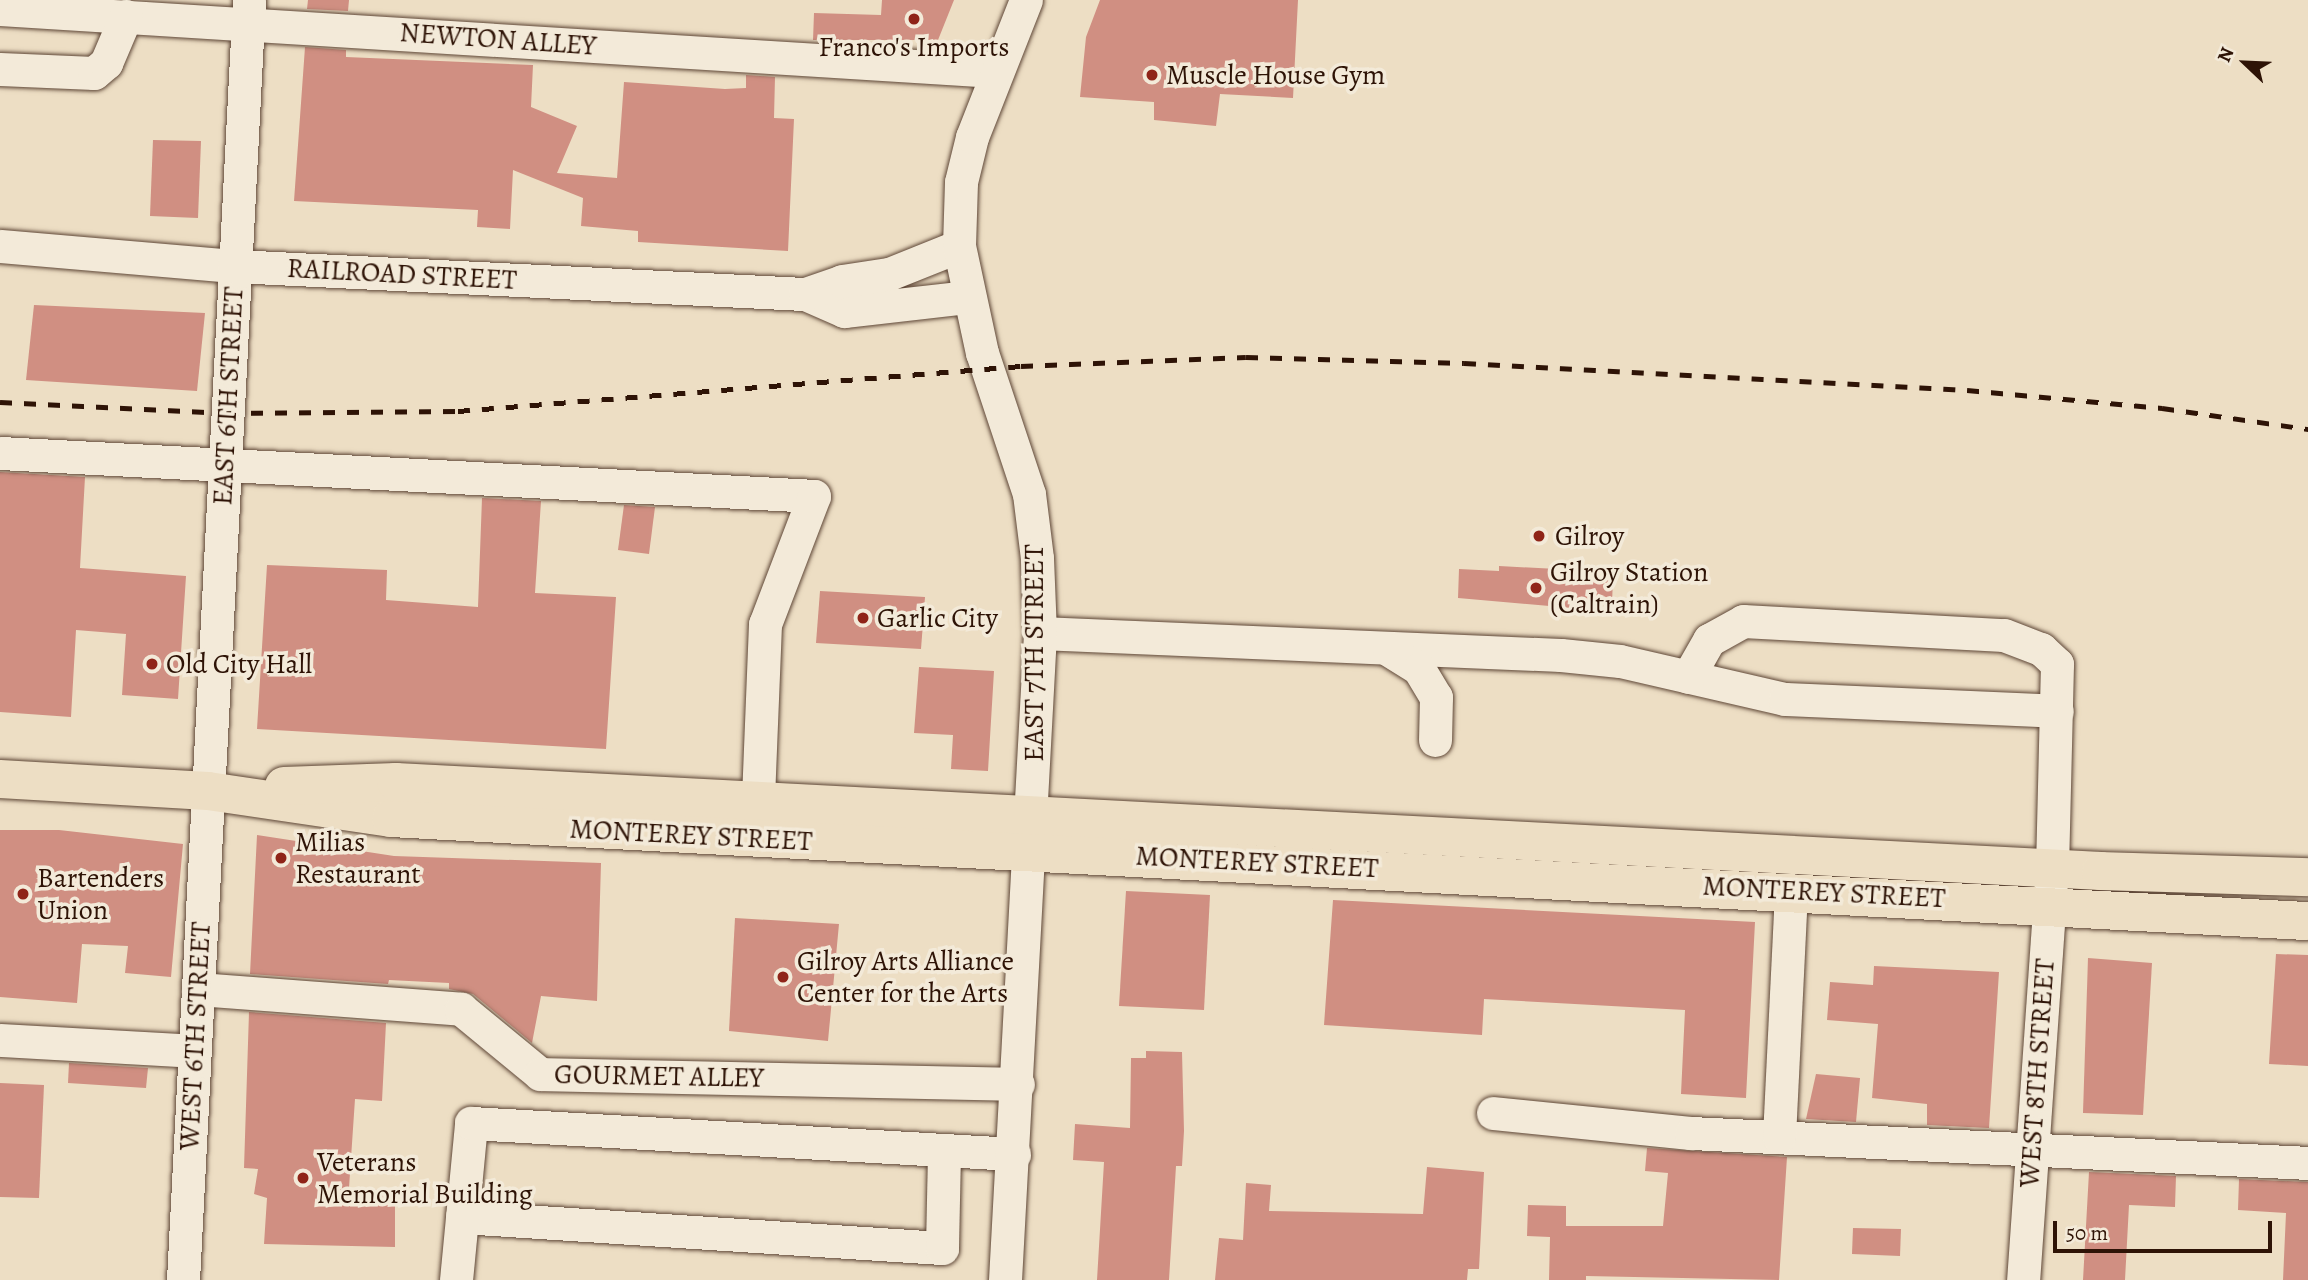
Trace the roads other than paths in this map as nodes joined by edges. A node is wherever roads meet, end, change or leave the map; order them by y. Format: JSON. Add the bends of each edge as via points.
{"nodes":[{"id":1,"x":1026,"y":0,"type":"edge"},
{"id":2,"x":0,"y":9,"type":"edge"},
{"id":3,"x":249,"y":11,"type":"edge"},
{"id":4,"x":126,"y":16,"type":"junction"},
{"id":5,"x":0,"y":69,"type":"edge"},
{"id":6,"x":995,"y":71,"type":"junction"},
{"id":7,"x":0,"y":246,"type":"edge"},
{"id":8,"x":959,"y":246,"type":"junction"},
{"id":9,"x":234,"y":266,"type":"junction"},
{"id":10,"x":805,"y":294,"type":"junction"},
{"id":11,"x":967,"y":297,"type":"junction"},
{"id":12,"x":0,"y":453,"type":"edge"},
{"id":13,"x":225,"y":467,"type":"junction"},
{"id":14,"x":1040,"y":639,"type":"junction"},
{"id":15,"x":1389,"y":650,"type":"junction"},
{"id":16,"x":1688,"y":677,"type":"junction"},
{"id":17,"x":2057,"y":711,"type":"junction"},
{"id":18,"x":1435,"y":740,"type":"dead end"},
{"id":19,"x":0,"y":779,"type":"edge"},
{"id":20,"x":208,"y":791,"type":"junction"},
{"id":21,"x":758,"y":801,"type":"junction"},
{"id":22,"x":1030,"y":832,"type":"junction"},
{"id":23,"x":2052,"y":867,"type":"junction"},
{"id":24,"x":2308,"y":877,"type":"edge"},
{"id":25,"x":1791,"y":890,"type":"junction"},
{"id":26,"x":2049,"y":906,"type":"junction"},
{"id":27,"x":2308,"y":920,"type":"edge"},
{"id":28,"x":198,"y":989,"type":"junction"},
{"id":29,"x":0,"y":1040,"type":"edge"},
{"id":30,"x":194,"y":1051,"type":"junction"},
{"id":31,"x":1018,"y":1084,"type":"junction"},
{"id":32,"x":1493,"y":1113,"type":"dead end"},
{"id":33,"x":1779,"y":1137,"type":"junction"},
{"id":34,"x":2032,"y":1148,"type":"junction"},
{"id":35,"x":944,"y":1151,"type":"junction"},
{"id":36,"x":1014,"y":1154,"type":"junction"},
{"id":37,"x":2308,"y":1163,"type":"edge"},
{"id":38,"x":462,"y":1217,"type":"junction"},
{"id":39,"x":183,"y":1280,"type":"edge"},
{"id":40,"x":456,"y":1280,"type":"edge"},
{"id":41,"x":1005,"y":1280,"type":"edge"},
{"id":42,"x":2023,"y":1280,"type":"edge"}],
"edges":[{"from":1,"to":6,"type":"street","name":"EAST 7TH STREET"},
{"from":2,"to":4,"type":"street","name":"NEWTON ALLEY"},
{"from":3,"to":4,"type":"street","name":"NEWTON ALLEY"},
{"from":3,"to":6,"type":"street","name":"NEWTON ALLEY"},
{"from":3,"to":9,"type":"street","name":"EAST 6TH STREET"},
{"from":4,"to":5,"type":"street","via":[[106,63],[94,73]]},
{"from":6,"to":8,"type":"street","name":"EAST 7TH STREET","via":[[961,181]]},
{"from":7,"to":9,"type":"street","name":"RAILROAD STREET"},
{"from":8,"to":10,"type":"street","name":"RAILROAD STREET","via":[[889,274],[842,281]]},
{"from":8,"to":11,"type":"street","name":"EAST 7TH STREET"},
{"from":9,"to":10,"type":"street","name":"RAILROAD STREET"},
{"from":9,"to":13,"type":"street","name":"EAST 6TH STREET"},
{"from":10,"to":11,"type":"street","name":"RAILROAD STREET","via":[[844,311]]},
{"from":11,"to":14,"type":"street","name":"EAST 7TH STREET","via":[[1029,494],[1036,538]]},
{"from":12,"to":13,"type":"street"},
{"from":13,"to":20,"type":"street","name":"EAST 6TH STREET"},
{"from":13,"to":21,"type":"street","via":[[814,496],[765,624]]},
{"from":14,"to":15,"type":"street"},
{"from":14,"to":22,"type":"street","name":"EAST 7TH STREET"},
{"from":15,"to":16,"type":"street","via":[[1561,655],[1620,661]]},
{"from":15,"to":18,"type":"street","via":[[1419,669],[1436,697]]},
{"from":16,"to":17,"type":"street","via":[[1785,699]]},
{"from":16,"to":17,"type":"street","name":"WEST 8TH STREET","via":[[1709,640],[1743,621],[2004,635],[2041,649],[2057,664]]},
{"from":17,"to":23,"type":"street","name":"WEST 8TH STREET"},
{"from":19,"to":20,"type":"main road","name":"MONTEREY STREET"},
{"from":20,"to":21,"type":"main road","name":"MONTEREY STREET","via":[[396,782]]},
{"from":20,"to":22,"type":"main road","name":"MONTEREY STREET","via":[[391,818],[755,840]]},
{"from":20,"to":28,"type":"street","name":"WEST 6TH STREET"},
{"from":21,"to":22,"type":"main road","name":"MONTEREY STREET"},
{"from":22,"to":23,"type":"main road","name":"MONTEREY STREET"},
{"from":22,"to":25,"type":"main road","name":"MONTEREY STREET"},
{"from":22,"to":31,"type":"street","name":"EAST 7TH STREET"},
{"from":23,"to":24,"type":"main road","name":"MONTEREY STREET"},
{"from":23,"to":26,"type":"street","name":"WEST 8TH STREET"},
{"from":25,"to":26,"type":"main road","name":"MONTEREY STREET"},
{"from":25,"to":33,"type":"street"},
{"from":26,"to":27,"type":"main road","name":"MONTEREY STREET"},
{"from":26,"to":34,"type":"street","name":"WEST 8TH STREET"},
{"from":28,"to":30,"type":"street","name":"WEST 6TH STREET"},
{"from":28,"to":31,"type":"street","name":"GOURMET ALLEY","via":[[461,1009],[540,1074]]},
{"from":29,"to":30,"type":"street"},
{"from":30,"to":39,"type":"street","name":"WEST 6TH STREET"},
{"from":31,"to":36,"type":"street","name":"EAST 7TH STREET"},
{"from":32,"to":33,"type":"street"},
{"from":33,"to":34,"type":"street"},
{"from":34,"to":37,"type":"street"},
{"from":34,"to":42,"type":"street","name":"WEST 8TH STREET"},
{"from":35,"to":36,"type":"street"},
{"from":35,"to":38,"type":"street","via":[[471,1123]]},
{"from":35,"to":38,"type":"street","via":[[942,1248]]},
{"from":36,"to":41,"type":"street","name":"EAST 7TH STREET"},
{"from":38,"to":40,"type":"street"}]}
